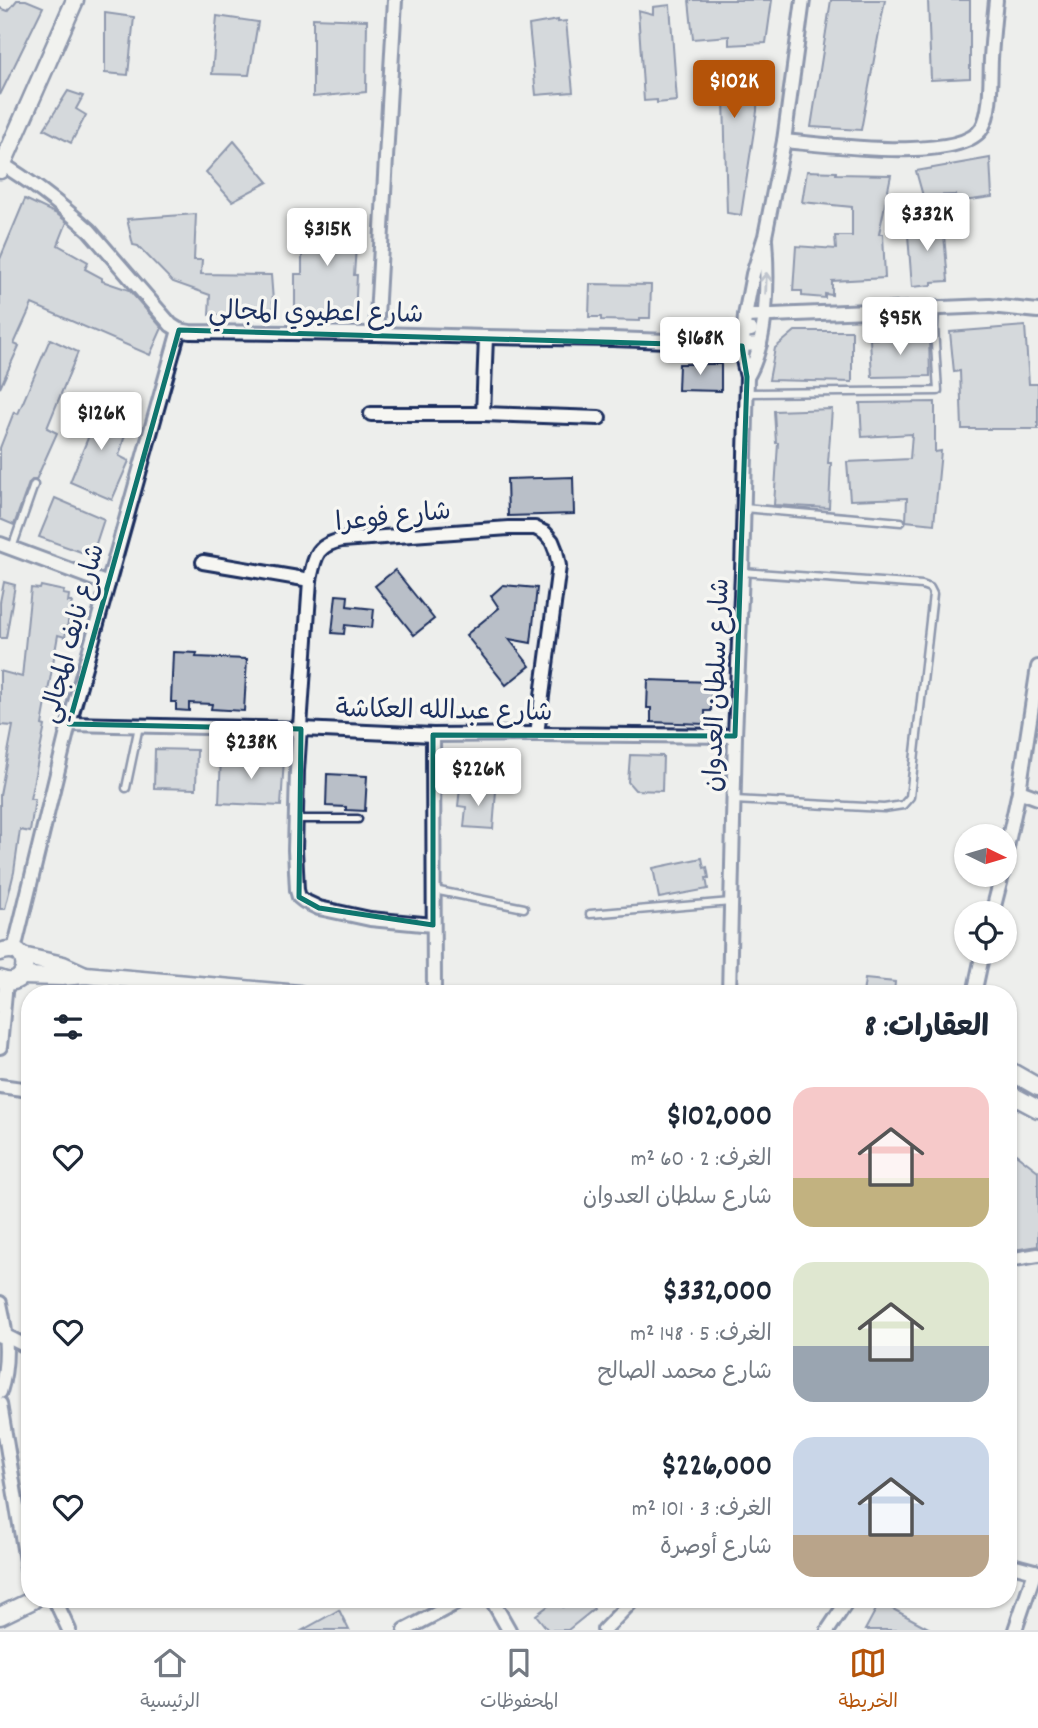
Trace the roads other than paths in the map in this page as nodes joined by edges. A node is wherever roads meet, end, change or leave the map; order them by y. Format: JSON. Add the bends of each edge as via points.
{"nodes":[{"id":1,"x":75,"y":0,"type":"edge"},
{"id":2,"x":395,"y":0,"type":"edge"},
{"id":3,"x":803,"y":0,"type":"edge"},
{"id":4,"x":996,"y":0,"type":"edge"},
{"id":5,"x":784,"y":141,"type":"junction"},
{"id":6,"x":1,"y":165,"type":"edge"},
{"id":7,"x":765,"y":236,"type":"junction"},
{"id":8,"x":935,"y":309,"type":"junction"},
{"id":9,"x":1038,"y":311,"type":"edge"},
{"id":10,"x":745,"y":316,"type":"junction"},
{"id":11,"x":763,"y":323,"type":"junction"},
{"id":12,"x":179,"y":330,"type":"junction"},
{"id":13,"x":743,"y":331,"type":"junction"},
{"id":14,"x":376,"y":334,"type":"junction"},
{"id":15,"x":486,"y":337,"type":"junction"},
{"id":16,"x":697,"y":342,"type":"junction"},
{"id":17,"x":760,"y":344,"type":"junction"},
{"id":18,"x":742,"y":346,"type":"junction"},
{"id":19,"x":747,"y":377,"type":"junction"},
{"id":20,"x":746,"y":393,"type":"junction"},
{"id":21,"x":371,"y":414,"type":"dead end"},
{"id":22,"x":483,"y":414,"type":"junction"},
{"id":23,"x":599,"y":418,"type":"dead end"},
{"id":24,"x":34,"y":485,"type":"dead end"},
{"id":25,"x":744,"y":508,"type":"junction"},
{"id":26,"x":901,"y":523,"type":"dead end"},
{"id":27,"x":6,"y":546,"type":"edge"},
{"id":28,"x":203,"y":562,"type":"dead end"},
{"id":29,"x":742,"y":572,"type":"junction"},
{"id":30,"x":310,"y":580,"type":"junction"},
{"id":31,"x":108,"y":584,"type":"junction"},
{"id":32,"x":1038,"y":667,"type":"edge"},
{"id":33,"x":69,"y":724,"type":"junction"},
{"id":34,"x":139,"y":726,"type":"junction"},
{"id":35,"x":301,"y":729,"type":"junction"},
{"id":36,"x":433,"y":734,"type":"junction"},
{"id":37,"x":537,"y":734,"type":"junction"},
{"id":38,"x":735,"y":736,"type":"junction"},
{"id":39,"x":126,"y":788,"type":"dead end"},
{"id":40,"x":1018,"y":791,"type":"junction"},
{"id":41,"x":1038,"y":798,"type":"edge"},
{"id":42,"x":734,"y":800,"type":"junction"},
{"id":43,"x":296,"y":819,"type":"junction"},
{"id":44,"x":358,"y":819,"type":"dead end"},
{"id":45,"x":1011,"y":824,"type":"edge"},
{"id":46,"x":432,"y":890,"type":"junction"},
{"id":47,"x":731,"y":902,"type":"junction"},
{"id":48,"x":524,"y":908,"type":"dead end"},
{"id":49,"x":590,"y":914,"type":"dead end"},
{"id":50,"x":433,"y":925,"type":"junction"},
{"id":51,"x":12,"y":953,"type":"edge"},
{"id":52,"x":981,"y":964,"type":"edge"},
{"id":53,"x":85,"y":975,"type":"junction"},
{"id":54,"x":9,"y":979,"type":"edge"},
{"id":55,"x":155,"y":985,"type":"edge"},
{"id":56,"x":434,"y":985,"type":"edge"},
{"id":57,"x":729,"y":985,"type":"edge"},
{"id":58,"x":977,"y":985,"type":"edge"},
{"id":59,"x":0,"y":1047,"type":"edge"},
{"id":60,"x":1017,"y":1075,"type":"edge"},
{"id":61,"x":0,"y":1086,"type":"edge"},
{"id":62,"x":1038,"y":1087,"type":"edge"},
{"id":63,"x":21,"y":1089,"type":"edge"},
{"id":64,"x":1017,"y":1098,"type":"edge"},
{"id":65,"x":1038,"y":1108,"type":"edge"},
{"id":66,"x":1038,"y":1255,"type":"edge"},
{"id":67,"x":1017,"y":1258,"type":"edge"},
{"id":68,"x":0,"y":1303,"type":"edge"},
{"id":69,"x":3,"y":1336,"type":"edge"},
{"id":70,"x":21,"y":1345,"type":"edge"},
{"id":71,"x":21,"y":1351,"type":"edge"},
{"id":72,"x":3,"y":1355,"type":"edge"},
{"id":73,"x":0,"y":1392,"type":"edge"},
{"id":74,"x":0,"y":1404,"type":"edge"},
{"id":75,"x":21,"y":1531,"type":"edge"},
{"id":76,"x":1017,"y":1566,"type":"edge"},
{"id":77,"x":1037,"y":1572,"type":"edge"},
{"id":78,"x":21,"y":1606,"type":"edge"},
{"id":79,"x":59,"y":1608,"type":"edge"},
{"id":80,"x":447,"y":1608,"type":"edge"},
{"id":81,"x":497,"y":1608,"type":"edge"},
{"id":82,"x":625,"y":1608,"type":"edge"},
{"id":83,"x":843,"y":1608,"type":"edge"},
{"id":84,"x":0,"y":1616,"type":"edge"},
{"id":85,"x":69,"y":1630,"type":"edge"},
{"id":86,"x":405,"y":1630,"type":"edge"},
{"id":87,"x":509,"y":1630,"type":"edge"},
{"id":88,"x":604,"y":1630,"type":"edge"},
{"id":89,"x":828,"y":1630,"type":"edge"},
{"id":90,"x":1015,"y":1630,"type":"edge"}],
"edges":[{"from":1,"to":6,"type":"street"},
{"from":2,"to":14,"type":"street"},
{"from":3,"to":5,"type":"street","name":"شارع سلطان العدوان"},
{"from":4,"to":5,"type":"street","via":[[989,99],[982,128],[974,136],[949,145],[888,150]]},
{"from":5,"to":7,"type":"street","name":"شارع سلطان العدوان"},
{"from":6,"to":12,"type":"street","name":"شارع اعطيوي المجالي","via":[[89,230]]},
{"from":7,"to":10,"type":"street","name":"شارع سلطان العدوان"},
{"from":11,"to":7,"type":"street","name":"شارع سلطان العدوان","one_way":true},
{"from":8,"to":9,"type":"street","via":[[990,306]]},
{"from":8,"to":11,"type":"street"},
{"from":8,"to":20,"type":"lane","via":[[938,391]]},
{"from":10,"to":11,"type":"street"},
{"from":10,"to":13,"type":"street","name":"شارع سلطان العدوان"},
{"from":11,"to":13,"type":"street","name":"شارع اعطيوي المجالي"},
{"from":11,"to":17,"type":"street","name":"شارع سلطان العدوان"},
{"from":12,"to":14,"type":"street","name":"شارع اعطيوي المجالي"},
{"from":12,"to":31,"type":"street","name":"شارع نايف المجالي"},
{"from":13,"to":16,"type":"street","name":"شارع اعطيوي المجالي"},
{"from":13,"to":18,"type":"street","name":"شارع سلطان العدوان"},
{"from":14,"to":15,"type":"street","name":"شارع اعطيوي المجالي"},
{"from":15,"to":16,"type":"street","name":"شارع اعطيوي المجالي"},
{"from":15,"to":22,"type":"street"},
{"from":16,"to":18,"type":"street","name":"شارع اعطيوي المجالي"},
{"from":17,"to":18,"type":"street","name":"شارع اعطيوي المجالي"},
{"from":17,"to":19,"type":"street","name":"شارع سلطان العدوان"},
{"from":18,"to":19,"type":"street","name":"شارع سلطان العدوان"},
{"from":19,"to":20,"type":"street","name":"شارع سلطان العدوان"},
{"from":20,"to":25,"type":"street","name":"شارع سلطان العدوان"},
{"from":21,"to":22,"type":"street"},
{"from":22,"to":23,"type":"street"},
{"from":24,"to":27,"type":"lane"},
{"from":25,"to":26,"type":"lane"},
{"from":25,"to":29,"type":"street","name":"شارع سلطان العدوان"},
{"from":27,"to":31,"type":"street"},
{"from":28,"to":30,"type":"street"},
{"from":29,"to":38,"type":"street","name":"شارع سلطان العدوان"},
{"from":29,"to":42,"type":"lane","via":[[922,585],[933,594],[910,797],[903,805],[884,808]]},
{"from":30,"to":35,"type":"street","name":"شارع فوعرا"},
{"from":30,"to":37,"type":"street","name":"شارع فوعرا","via":[[319,550],[331,542],[509,528],[535,528],[545,533],[559,566]]},
{"from":31,"to":33,"type":"street","name":"شارع نايف المجالي"},
{"from":32,"to":40,"type":"street"},
{"from":33,"to":34,"type":"street","name":"شارع عبدالله العكاشة"},
{"from":33,"to":51,"type":"street","name":"شارع نايف المجالي"},
{"from":34,"to":35,"type":"street","name":"شارع عبدالله العكاشة"},
{"from":34,"to":39,"type":"lane"},
{"from":35,"to":36,"type":"street","name":"شارع عبدالله العكاشة"},
{"from":35,"to":43,"type":"street","name":"شارع فوعرا"},
{"from":36,"to":37,"type":"street","name":"شارع عبدالله العكاشة"},
{"from":36,"to":46,"type":"street"},
{"from":37,"to":38,"type":"street","name":"شارع عبدالله العكاشة"},
{"from":38,"to":42,"type":"street","name":"شارع سلطان العدوان"},
{"from":40,"to":41,"type":"street"},
{"from":40,"to":45,"type":"street"},
{"from":42,"to":47,"type":"street","name":"شارع سلطان العدوان"},
{"from":43,"to":44,"type":"lane"},
{"from":43,"to":50,"type":"street","name":"شارع فوعرا","via":[[297,890],[304,901],[370,919]]},
{"from":46,"to":48,"type":"lane"},
{"from":46,"to":50,"type":"street"},
{"from":47,"to":49,"type":"lane"},
{"from":47,"to":57,"type":"street","name":"شارع سلطان العدوان"},
{"from":50,"to":56,"type":"street"},
{"from":51,"to":53,"type":"street"},
{"from":51,"to":54,"type":"street","via":[[25,967]]},
{"from":52,"to":58,"type":"street"},
{"from":53,"to":54,"type":"street"},
{"from":53,"to":55,"type":"street"},
{"from":54,"to":59,"type":"street"},
{"from":60,"to":62,"type":"street"},
{"from":61,"to":63,"type":"street"},
{"from":64,"to":65,"type":"street"},
{"from":66,"to":67,"type":"street"},
{"from":68,"to":69,"type":"street"},
{"from":69,"to":70,"type":"street"},
{"from":69,"to":72,"type":"street"},
{"from":71,"to":72,"type":"street"},
{"from":72,"to":73,"type":"street"},
{"from":74,"to":75,"type":"street"},
{"from":76,"to":77,"type":"street"},
{"from":77,"to":90,"type":"street"},
{"from":78,"to":84,"type":"street"},
{"from":79,"to":85,"type":"street"},
{"from":80,"to":86,"type":"street"},
{"from":81,"to":87,"type":"street"},
{"from":82,"to":88,"type":"street"},
{"from":83,"to":89,"type":"street"}]}
